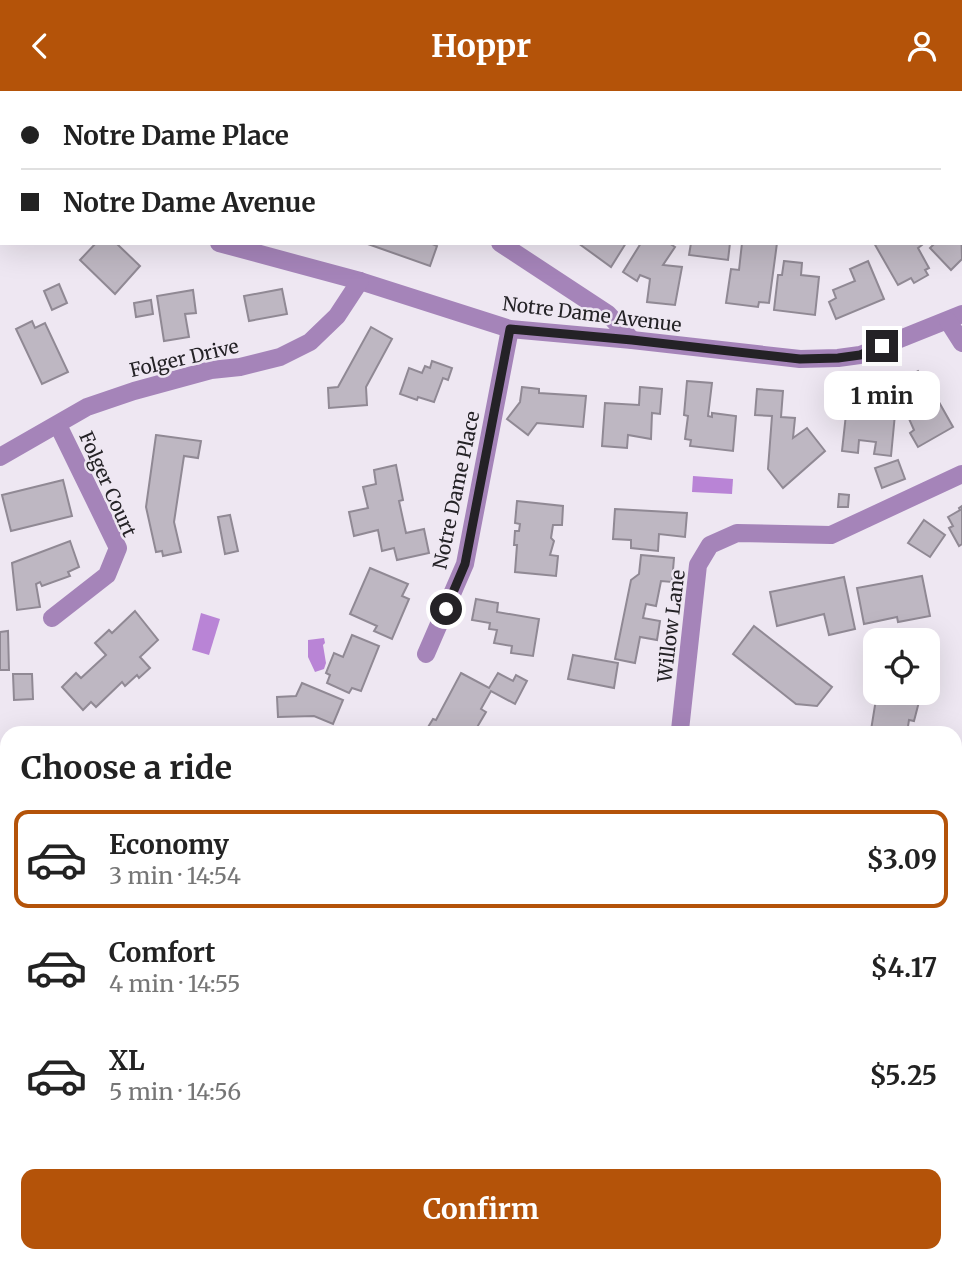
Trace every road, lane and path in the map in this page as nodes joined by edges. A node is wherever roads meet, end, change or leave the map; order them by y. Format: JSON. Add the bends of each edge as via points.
{"nodes":[{"id":1,"x":226,"y":245,"type":"edge"},
{"id":2,"x":503,"y":245,"type":"edge"},
{"id":3,"x":360,"y":281,"type":"junction"},
{"id":4,"x":955,"y":318,"type":"edge"},
{"id":5,"x":510,"y":329,"type":"junction"},
{"id":6,"x":632,"y":340,"type":"junction"},
{"id":7,"x":962,"y":343,"type":"edge"},
{"id":8,"x":58,"y":425,"type":"junction"},
{"id":9,"x":0,"y":457,"type":"edge"},
{"id":10,"x":962,"y":474,"type":"edge"},
{"id":11,"x":52,"y":618,"type":"dead end"},
{"id":12,"x":426,"y":654,"type":"dead end"},
{"id":13,"x":680,"y":726,"type":"edge"}],
"edges":[{"from":1,"to":3,"type":"street","name":"Notre Dame Avenue"},
{"from":2,"to":6,"type":"street","via":[[608,314]]},
{"from":3,"to":5,"type":"street","name":"Notre Dame Avenue"},
{"from":3,"to":8,"type":"street","name":"Folger Drive","via":[[337,316],[310,342],[280,356],[134,391],[87,407]]},
{"from":4,"to":6,"type":"street","name":"Notre Dame Avenue","via":[[860,355],[838,358],[800,359]]},
{"from":4,"to":7,"type":"street"},
{"from":5,"to":6,"type":"street","name":"Notre Dame Avenue"},
{"from":5,"to":12,"type":"street","name":"Notre Dame Place","via":[[465,564]]},
{"from":8,"to":9,"type":"street","name":"Folger Drive"},
{"from":8,"to":11,"type":"street","name":"Folger Court","via":[[118,548],[107,575]]},
{"from":10,"to":13,"type":"street","name":"Willow Lane","via":[[831,535],[737,533],[710,545],[698,565]]}]}
